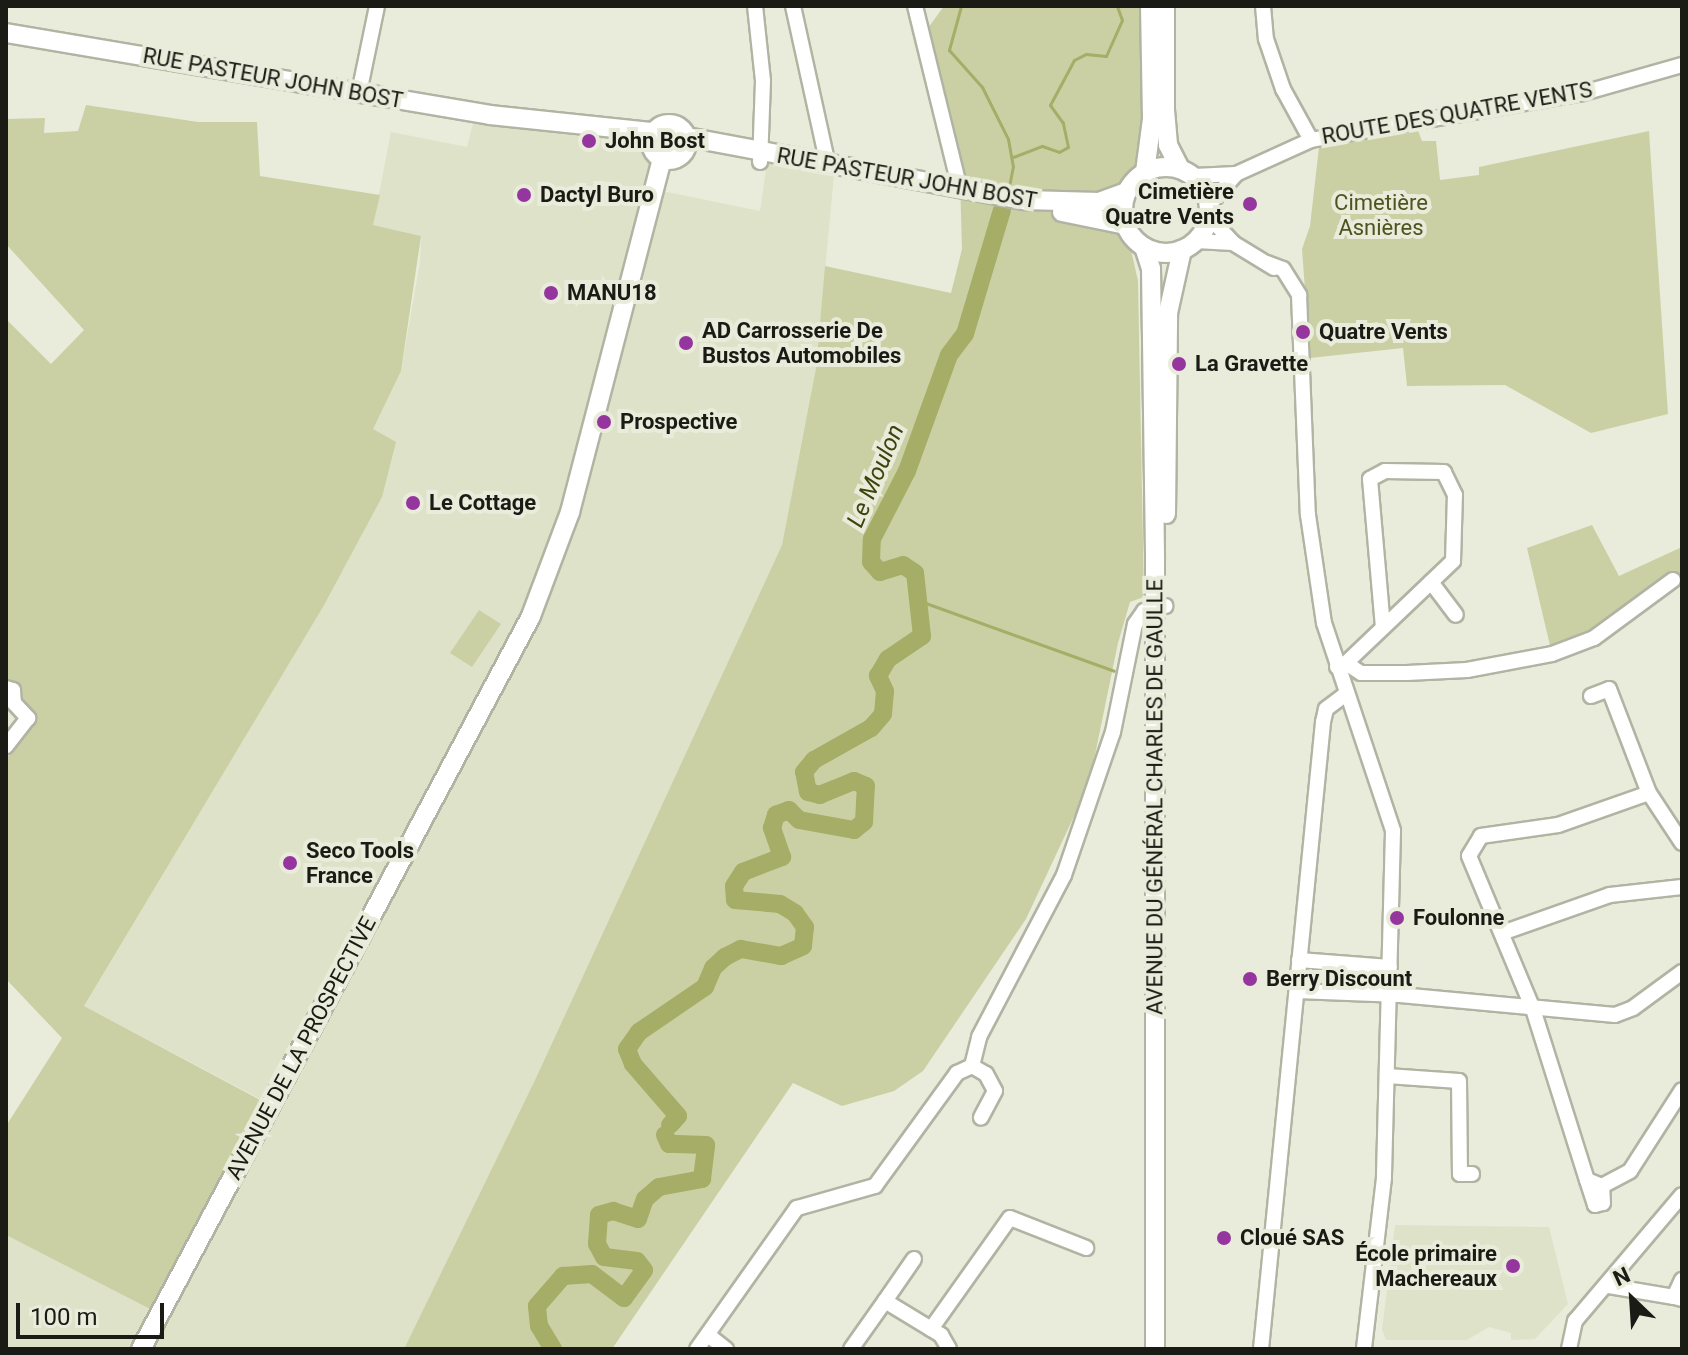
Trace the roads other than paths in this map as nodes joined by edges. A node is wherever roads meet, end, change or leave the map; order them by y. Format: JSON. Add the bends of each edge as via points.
{"nodes":[{"id":1,"x":377,"y":6,"type":"edge"},
{"id":2,"x":755,"y":6,"type":"edge"},
{"id":3,"x":793,"y":6,"type":"edge"},
{"id":4,"x":915,"y":6,"type":"edge"},
{"id":5,"x":1150,"y":6,"type":"edge"},
{"id":6,"x":1165,"y":6,"type":"edge"},
{"id":7,"x":1263,"y":6,"type":"edge"},
{"id":8,"x":6,"y":33,"type":"edge"},
{"id":9,"x":1682,"y":65,"type":"edge"},
{"id":10,"x":359,"y":93,"type":"junction"},
{"id":11,"x":1311,"y":140,"type":"junction"},
{"id":12,"x":686,"y":144,"type":"junction"},
{"id":13,"x":656,"y":146,"type":"junction"},
{"id":14,"x":761,"y":158,"type":"junction"},
{"id":15,"x":828,"y":165,"type":"junction"},
{"id":16,"x":1145,"y":172,"type":"junction"},
{"id":17,"x":1187,"y":172,"type":"junction"},
{"id":18,"x":1236,"y":174,"type":"junction"},
{"id":19,"x":960,"y":189,"type":"junction"},
{"id":20,"x":1127,"y":192,"type":"junction"},
{"id":21,"x":992,"y":198,"type":"junction"},
{"id":22,"x":1025,"y":203,"type":"junction"},
{"id":23,"x":1209,"y":211,"type":"junction"},
{"id":24,"x":1126,"y":225,"type":"junction"},
{"id":25,"x":1233,"y":243,"type":"junction"},
{"id":26,"x":1189,"y":246,"type":"junction"},
{"id":27,"x":1144,"y":247,"type":"junction"},
{"id":28,"x":1267,"y":263,"type":"junction"},
{"id":29,"x":1298,"y":313,"type":"junction"},
{"id":30,"x":1673,"y":580,"type":"dead end"},
{"id":31,"x":1431,"y":582,"type":"junction"},
{"id":32,"x":1160,"y":607,"type":"junction"},
{"id":33,"x":1456,"y":615,"type":"dead end"},
{"id":34,"x":1383,"y":627,"type":"junction"},
{"id":35,"x":1342,"y":665,"type":"junction"},
{"id":36,"x":6,"y":688,"type":"edge"},
{"id":37,"x":1347,"y":693,"type":"junction"},
{"id":38,"x":1591,"y":696,"type":"dead end"},
{"id":39,"x":6,"y":746,"type":"edge"},
{"id":40,"x":1649,"y":793,"type":"junction"},
{"id":41,"x":1682,"y":843,"type":"edge"},
{"id":42,"x":1682,"y":887,"type":"edge"},
{"id":43,"x":1502,"y":933,"type":"junction"},
{"id":44,"x":1299,"y":960,"type":"junction"},
{"id":45,"x":1390,"y":967,"type":"junction"},
{"id":46,"x":1682,"y":972,"type":"edge"},
{"id":47,"x":1297,"y":991,"type":"junction"},
{"id":48,"x":1390,"y":995,"type":"junction"},
{"id":49,"x":1533,"y":1009,"type":"junction"},
{"id":50,"x":972,"y":1066,"type":"junction"},
{"id":51,"x":1387,"y":1076,"type":"junction"},
{"id":52,"x":1682,"y":1090,"type":"edge"},
{"id":53,"x":981,"y":1117,"type":"dead end"},
{"id":54,"x":1472,"y":1174,"type":"dead end"},
{"id":55,"x":1682,"y":1195,"type":"edge"},
{"id":56,"x":1086,"y":1248,"type":"dead end"},
{"id":57,"x":914,"y":1259,"type":"dead end"},
{"id":58,"x":1682,"y":1280,"type":"edge"},
{"id":59,"x":1609,"y":1286,"type":"junction"},
{"id":60,"x":1678,"y":1298,"type":"edge"},
{"id":61,"x":885,"y":1301,"type":"junction"},
{"id":62,"x":931,"y":1329,"type":"junction"},
{"id":63,"x":708,"y":1335,"type":"junction"},
{"id":64,"x":141,"y":1349,"type":"edge"},
{"id":65,"x":697,"y":1349,"type":"edge"},
{"id":66,"x":726,"y":1349,"type":"edge"},
{"id":67,"x":851,"y":1349,"type":"edge"},
{"id":68,"x":949,"y":1349,"type":"edge"},
{"id":69,"x":1155,"y":1349,"type":"edge"},
{"id":70,"x":1164,"y":1349,"type":"edge"},
{"id":71,"x":1261,"y":1349,"type":"edge"},
{"id":72,"x":1364,"y":1349,"type":"edge"},
{"id":73,"x":1569,"y":1349,"type":"edge"}],
"edges":[{"from":1,"to":10,"type":"street"},
{"from":2,"to":14,"type":"street","via":[[763,81]]},
{"from":3,"to":15,"type":"street"},
{"from":4,"to":19,"type":"street"},
{"from":5,"to":16,"type":"main road","via":[[1152,119]]},
{"from":6,"to":17,"type":"main road","via":[[1168,145]]},
{"from":7,"to":11,"type":"street","via":[[1266,39],[1283,89]]},
{"from":8,"to":10,"type":"main road","name":"RUE PASTEUR JOHN BOST"},
{"from":9,"to":11,"type":"street","name":"ROUTE DES QUATRE VENTS","via":[[1583,93]]},
{"from":10,"to":13,"type":"main road","name":"RUE PASTEUR JOHN BOST"},
{"from":11,"to":18,"type":"street","name":"ROUTE DES QUATRE VENTS"},
{"from":12,"to":13,"type":"main road","via":[[673,160]]},
{"from":12,"to":13,"type":"main road","name":"RUE PASTEUR JOHN BOST","via":[[675,124]]},
{"from":12,"to":14,"type":"main road","name":"RUE PASTEUR JOHN BOST"},
{"from":13,"to":64,"type":"main road","name":"AVENUE DE LA PROSPECTIVE","via":[[570,512],[531,616]]},
{"from":14,"to":15,"type":"main road","name":"RUE PASTEUR JOHN BOST"},
{"from":14,"to":21,"type":"main road","name":"RUE PASTEUR JOHN BOST"},
{"from":15,"to":19,"type":"main road","name":"RUE PASTEUR JOHN BOST"},
{"from":16,"to":17,"type":"main road"},
{"from":16,"to":20,"type":"main road"},
{"from":17,"to":18,"type":"street"},
{"from":17,"to":23,"type":"main road"},
{"from":18,"to":23,"type":"street"},
{"from":19,"to":21,"type":"main road","name":"RUE PASTEUR JOHN BOST"},
{"from":20,"to":22,"type":"main road","name":"RUE PASTEUR JOHN BOST","via":[[1099,202]]},
{"from":20,"to":24,"type":"main road"},
{"from":21,"to":22,"type":"main road","name":"RUE PASTEUR JOHN BOST"},
{"from":22,"to":24,"type":"main road","name":"RUE PASTEUR JOHN BOST"},
{"from":23,"to":25,"type":"street"},
{"from":23,"to":26,"type":"main road","name":"AVENUE DU GÉNÉRAL CHARLES DE GAULLE"},
{"from":24,"to":27,"type":"main road","name":"AVENUE DU GÉNÉRAL CHARLES DE GAULLE"},
{"from":25,"to":26,"type":"street"},
{"from":25,"to":28,"type":"street"},
{"from":26,"to":27,"type":"main road","via":[[1162,253]]},
{"from":26,"to":32,"type":"main road","name":"AVENUE DU GÉNÉRAL CHARLES DE GAULLE","via":[[1168,313]]},
{"from":27,"to":32,"type":"main road","name":"AVENUE DU GÉNÉRAL CHARLES DE GAULLE","via":[[1151,268]]},
{"from":28,"to":29,"type":"street"},
{"from":28,"to":29,"type":"street","via":[[1291,272],[1299,295]]},
{"from":29,"to":35,"type":"street","via":[[1308,515],[1324,623]]},
{"from":30,"to":35,"type":"street","via":[[1606,630],[1552,654],[1437,672],[1361,673]]},
{"from":31,"to":33,"type":"street"},
{"from":31,"to":34,"type":"street"},
{"from":31,"to":34,"type":"street","via":[[1456,555],[1451,478],[1434,470],[1378,472],[1368,484]]},
{"from":32,"to":50,"type":"street","via":[[1139,615],[1135,624],[1113,732],[1064,875],[979,1037]]},
{"from":32,"to":69,"type":"main road","name":"AVENUE DU GÉNÉRAL CHARLES DE GAULLE"},
{"from":32,"to":70,"type":"main road","name":"AVENUE DU GÉNÉRAL CHARLES DE GAULLE"},
{"from":34,"to":35,"type":"street"},
{"from":35,"to":37,"type":"street"},
{"from":36,"to":39,"type":"street","via":[[13,690],[14,703],[28,718]]},
{"from":37,"to":44,"type":"street","via":[[1326,709],[1323,722]]},
{"from":37,"to":45,"type":"street","via":[[1393,831]]},
{"from":38,"to":40,"type":"street","via":[[1609,689]]},
{"from":40,"to":41,"type":"street"},
{"from":40,"to":43,"type":"street","via":[[1558,825],[1489,834],[1475,841],[1470,863]]},
{"from":42,"to":43,"type":"street","via":[[1610,895]]},
{"from":43,"to":49,"type":"street"},
{"from":44,"to":45,"type":"street"},
{"from":44,"to":47,"type":"street"},
{"from":45,"to":48,"type":"street"},
{"from":46,"to":49,"type":"street","via":[[1615,1015]]},
{"from":47,"to":48,"type":"street"},
{"from":47,"to":71,"type":"street"},
{"from":48,"to":49,"type":"street"},
{"from":48,"to":51,"type":"street"},
{"from":49,"to":52,"type":"street","via":[[1587,1180],[1602,1186],[1630,1171]]},
{"from":50,"to":53,"type":"street","via":[[986,1074],[995,1091]]},
{"from":50,"to":63,"type":"street","via":[[957,1073],[875,1186],[797,1208]]},
{"from":51,"to":54,"type":"street","via":[[1459,1081],[1460,1174]]},
{"from":51,"to":72,"type":"street","via":[[1384,1178]]},
{"from":55,"to":59,"type":"street","via":[[1616,1269]]},
{"from":56,"to":62,"type":"street","via":[[1010,1218]]},
{"from":57,"to":61,"type":"street"},
{"from":58,"to":60,"type":"street"},
{"from":59,"to":60,"type":"street"},
{"from":59,"to":73,"type":"street","via":[[1575,1321]]},
{"from":61,"to":62,"type":"street"},
{"from":61,"to":67,"type":"street"},
{"from":62,"to":68,"type":"street"},
{"from":63,"to":65,"type":"street"},
{"from":63,"to":66,"type":"street"}]}
